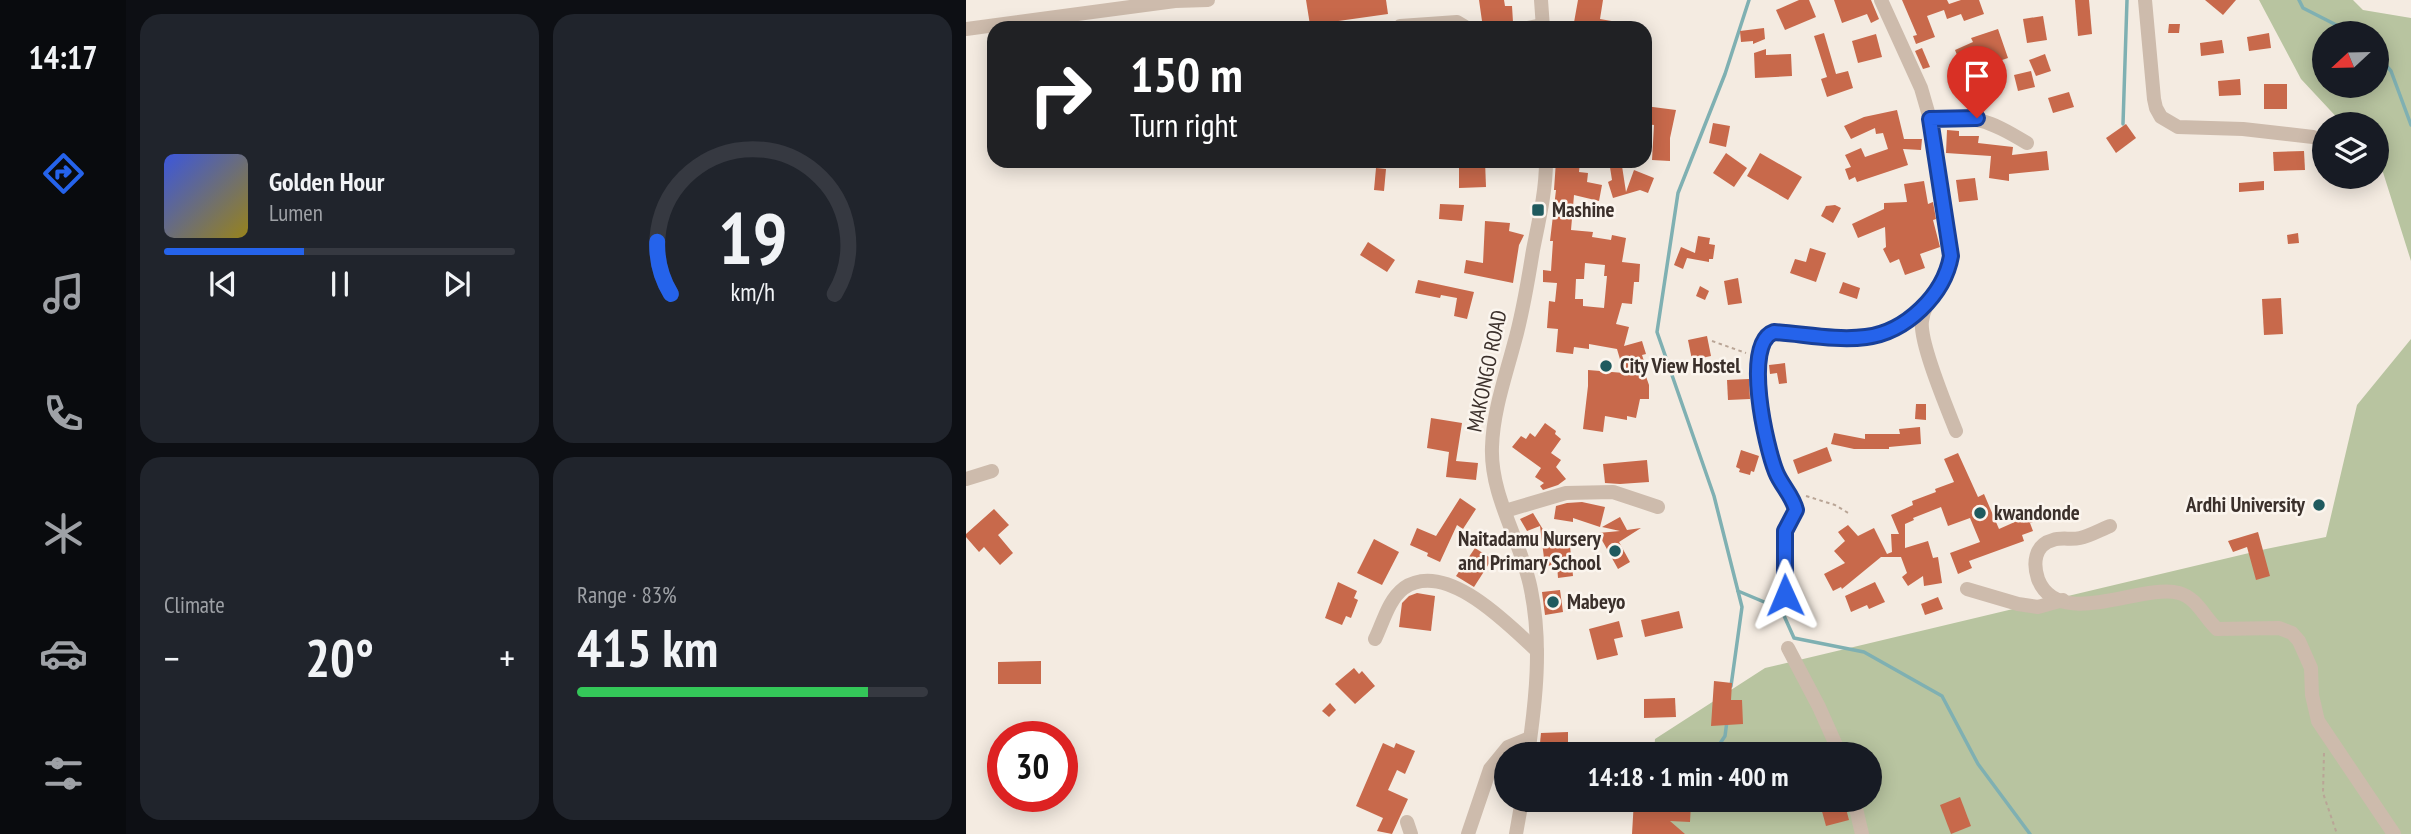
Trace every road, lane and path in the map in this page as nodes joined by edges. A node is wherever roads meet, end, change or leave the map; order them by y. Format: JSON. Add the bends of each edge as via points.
{"nodes":[{"id":1,"x":1208,"y":0,"type":"edge"},
{"id":2,"x":1541,"y":0,"type":"edge"},
{"id":3,"x":1881,"y":0,"type":"edge"},
{"id":4,"x":2145,"y":0,"type":"edge"},
{"id":5,"x":1174,"y":1,"type":"edge"},
{"id":6,"x":1025,"y":21,"type":"edge"},
{"id":7,"x":1542,"y":21,"type":"edge"},
{"id":8,"x":987,"y":26,"type":"edge"},
{"id":9,"x":966,"y":29,"type":"edge"},
{"id":10,"x":1930,"y":119,"type":"junction"},
{"id":11,"x":2312,"y":136,"type":"edge"},
{"id":12,"x":2027,"y":143,"type":"dead end"},
{"id":13,"x":1546,"y":168,"type":"edge"},
{"id":14,"x":1927,"y":304,"type":"junction"},
{"id":15,"x":1712,"y":341,"type":"dead end"},
{"id":16,"x":1758,"y":356,"type":"junction"},
{"id":17,"x":1956,"y":431,"type":"dead end"},
{"id":18,"x":992,"y":471,"type":"dead end"},
{"id":19,"x":966,"y":479,"type":"edge"},
{"id":20,"x":1804,"y":495,"type":"dead end"},
{"id":21,"x":1658,"y":506,"type":"dead end"},
{"id":22,"x":1505,"y":511,"type":"junction"},
{"id":23,"x":1850,"y":514,"type":"dead end"},
{"id":24,"x":2110,"y":526,"type":"dead end"},
{"id":25,"x":1967,"y":589,"type":"dead end"},
{"id":26,"x":1785,"y":595,"type":"dead end"},
{"id":27,"x":2063,"y":600,"type":"junction"},
{"id":28,"x":1375,"y":639,"type":"dead end"},
{"id":29,"x":1788,"y":648,"type":"dead end"},
{"id":30,"x":1537,"y":651,"type":"junction"},
{"id":31,"x":2326,"y":732,"type":"junction"},
{"id":32,"x":1530,"y":738,"type":"junction"},
{"id":33,"x":1530,"y":742,"type":"edge"},
{"id":34,"x":1835,"y":742,"type":"edge"},
{"id":35,"x":1520,"y":812,"type":"edge"},
{"id":36,"x":1857,"y":812,"type":"edge"},
{"id":37,"x":1468,"y":834,"type":"edge"},
{"id":38,"x":1516,"y":834,"type":"edge"},
{"id":39,"x":1862,"y":834,"type":"edge"},
{"id":40,"x":2337,"y":834,"type":"edge"},
{"id":41,"x":2393,"y":834,"type":"edge"}],
"edges":[{"from":1,"to":5,"type":"street"},
{"from":2,"to":7,"type":"street"},
{"from":3,"to":10,"type":"street","via":[[1922,88]]},
{"from":4,"to":11,"type":"street","via":[[2155,108],[2168,123]]},
{"from":5,"to":6,"type":"street"},
{"from":8,"to":9,"type":"street"},
{"from":10,"to":12,"type":"street","via":[[1977,118]]},
{"from":10,"to":14,"type":"street","via":[[1951,256],[1949,270]]},
{"from":13,"to":22,"type":"street","name":"MAKONGO ROAD","via":[[1492,448],[1495,480]]},
{"from":14,"to":16,"type":"street","via":[[1892,329],[1864,338],[1774,332],[1765,339]]},
{"from":14,"to":17,"type":"street","via":[[1921,322],[1924,339]]},
{"from":15,"to":16,"type":"path"},
{"from":16,"to":26,"type":"street","via":[[1759,396],[1770,454],[1796,510],[1785,531]]},
{"from":18,"to":19,"type":"street"},
{"from":20,"to":23,"type":"path"},
{"from":21,"to":22,"type":"street","via":[[1613,492],[1566,493]]},
{"from":22,"to":30,"type":"street","name":"MAKONGO ROAD","via":[[1531,590]]},
{"from":24,"to":27,"type":"street","via":[[2090,535],[2043,544],[2034,567],[2042,587]]},
{"from":25,"to":27,"type":"street","via":[[2038,607]]},
{"from":27,"to":31,"type":"street","via":[[2073,604],[2178,592],[2195,601],[2217,629],[2279,628],[2292,633],[2311,668],[2314,709]]},
{"from":28,"to":30,"type":"street","via":[[1398,595],[1406,587],[1426,581],[1467,593]]},
{"from":29,"to":34,"type":"street"},
{"from":30,"to":32,"type":"street","name":"MAKONGO ROAD"},
{"from":31,"to":40,"type":"path","via":[[2323,793]]},
{"from":31,"to":41,"type":"street"},
{"from":32,"to":33,"type":"street","name":"MAKONGO ROAD"},
{"from":32,"to":37,"type":"street","via":[[1508,747],[1490,769]]},
{"from":35,"to":38,"type":"street"},
{"from":36,"to":39,"type":"street"}]}
